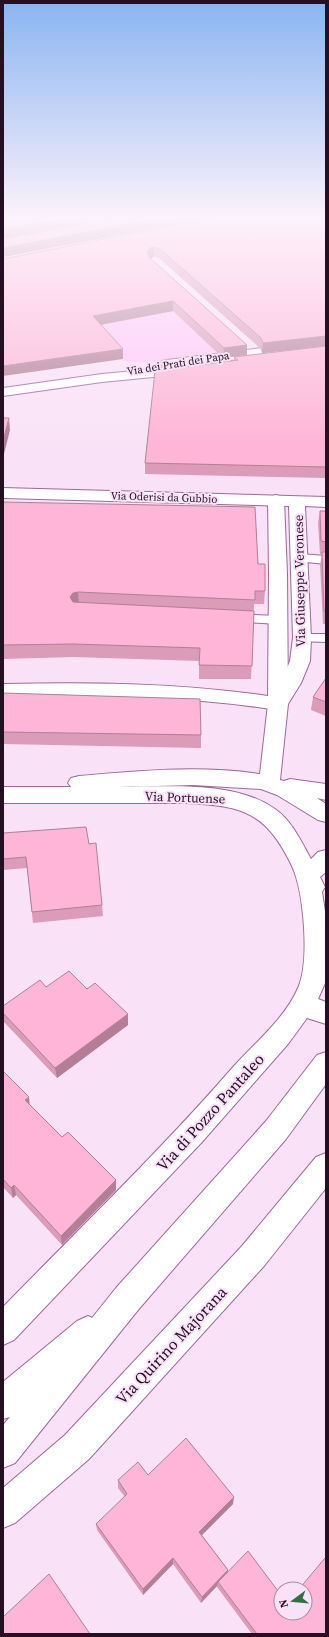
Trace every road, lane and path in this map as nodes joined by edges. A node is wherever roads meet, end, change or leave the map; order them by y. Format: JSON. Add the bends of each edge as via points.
{"nodes":[{"id":1,"x":243,"y":342,"type":"edge"},
{"id":2,"x":326,"y":344,"type":"edge"},
{"id":3,"x":326,"y":351,"type":"edge"},
{"id":4,"x":254,"y":352,"type":"junction"},
{"id":5,"x":102,"y":378,"type":"junction"},
{"id":6,"x":3,"y":392,"type":"edge"},
{"id":7,"x":3,"y":493,"type":"edge"},
{"id":8,"x":276,"y":500,"type":"junction"},
{"id":9,"x":296,"y":501,"type":"junction"},
{"id":10,"x":326,"y":502,"type":"edge"},
{"id":11,"x":300,"y":558,"type":"junction"},
{"id":12,"x":326,"y":560,"type":"edge"},
{"id":13,"x":219,"y":617,"type":"edge"},
{"id":14,"x":278,"y":620,"type":"junction"},
{"id":15,"x":302,"y":638,"type":"junction"},
{"id":16,"x":326,"y":638,"type":"edge"},
{"id":17,"x":3,"y":690,"type":"edge"},
{"id":18,"x":278,"y":704,"type":"junction"},
{"id":19,"x":269,"y":784,"type":"junction"},
{"id":20,"x":326,"y":792,"type":"edge"},
{"id":21,"x":4,"y":795,"type":"edge"},
{"id":22,"x":326,"y":814,"type":"edge"},
{"id":23,"x":317,"y":867,"type":"edge"},
{"id":24,"x":326,"y":915,"type":"edge"},
{"id":25,"x":314,"y":1010,"type":"edge"},
{"id":26,"x":326,"y":1063,"type":"edge"},
{"id":27,"x":326,"y":1166,"type":"edge"},
{"id":28,"x":127,"y":1299,"type":"junction"},
{"id":29,"x":3,"y":1329,"type":"edge"},
{"id":30,"x":3,"y":1402,"type":"edge"},
{"id":31,"x":3,"y":1452,"type":"edge"},
{"id":32,"x":3,"y":1511,"type":"edge"}],
"edges":[{"from":1,"to":4,"type":"street"},
{"from":2,"to":4,"type":"street","name":"Via dei Prati dei Papa"},
{"from":3,"to":5,"type":"street","name":"Via dei Prati dei Papa"},
{"from":4,"to":5,"type":"street","name":"Via dei Prati dei Papa","via":[[140,368]]},
{"from":5,"to":6,"type":"street","name":"Via dei Prati dei Papa"},
{"from":7,"to":8,"type":"street","name":"Via Oderisi da Gubbio"},
{"from":8,"to":9,"type":"street","name":"Via Oderisi da Gubbio"},
{"from":8,"to":14,"type":"street","name":"Via Giuseppe Veronese"},
{"from":9,"to":10,"type":"street","name":"Via Oderisi da Gubbio"},
{"from":9,"to":11,"type":"street","name":"Via Giuseppe Veronese"},
{"from":11,"to":12,"type":"lane"},
{"from":11,"to":15,"type":"street","name":"Via Giuseppe Veronese"},
{"from":13,"to":14,"type":"lane"},
{"from":14,"to":18,"type":"street","name":"Via Giuseppe Veronese"},
{"from":15,"to":16,"type":"lane"},
{"from":15,"to":18,"type":"street","name":"Via Giuseppe Veronese","via":[[300,661],[296,672]]},
{"from":17,"to":18,"type":"street","via":[[170,691]]},
{"from":18,"to":19,"type":"street","name":"Via Giuseppe Veronese"},
{"from":19,"to":20,"type":"street"},
{"from":19,"to":21,"type":"street","name":"Via Portuense","via":[[213,778],[158,777],[68,783]]},
{"from":19,"to":22,"type":"street","name":"Via Portuense"},
{"from":21,"to":23,"type":"street","name":"Via Portuense","via":[[187,795],[240,801],[269,815],[280,826],[297,852]]},
{"from":23,"to":24,"type":"street","name":"Via Portuense"},
{"from":23,"to":25,"type":"street","name":"Via di Pozzo Pantaleo"},
{"from":25,"to":29,"type":"street","name":"Via di Pozzo Pantaleo","via":[[235,1085],[171,1156]]},
{"from":26,"to":28,"type":"street","via":[[244,1168]]},
{"from":27,"to":32,"type":"street","name":"Via Quirino Majorana","via":[[253,1256],[77,1447]]},
{"from":28,"to":30,"type":"street"},
{"from":28,"to":31,"type":"street"}]}
